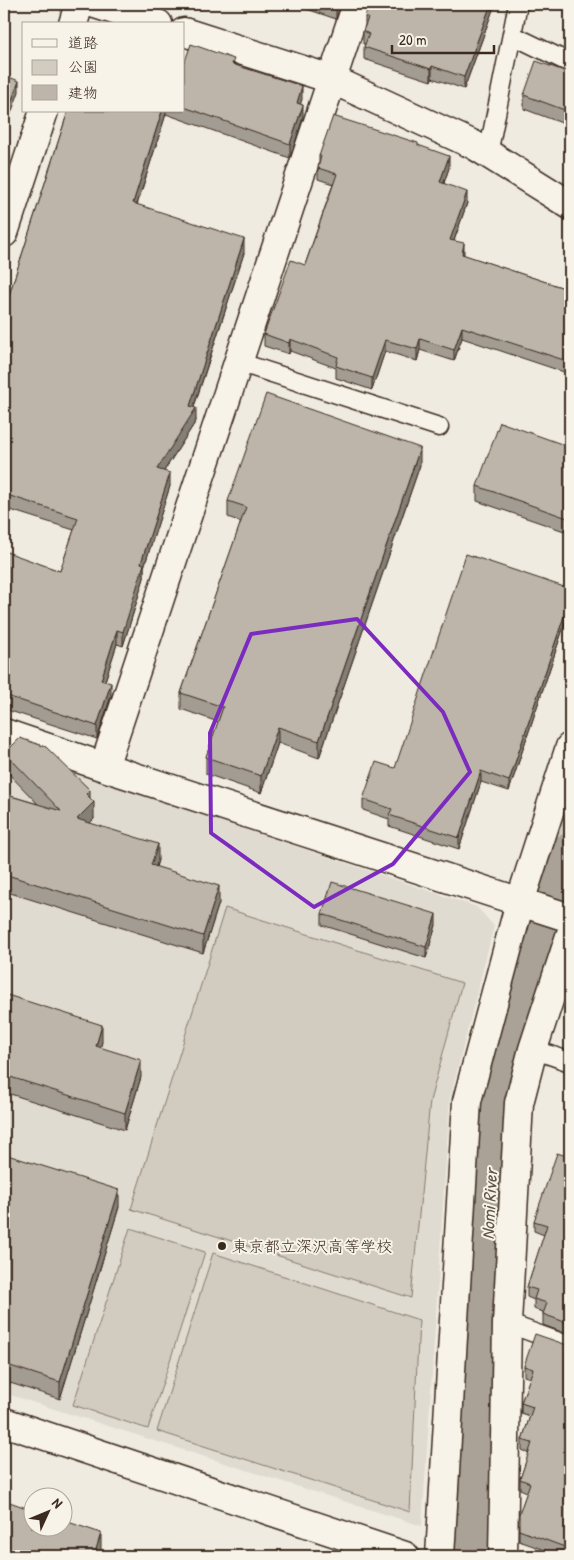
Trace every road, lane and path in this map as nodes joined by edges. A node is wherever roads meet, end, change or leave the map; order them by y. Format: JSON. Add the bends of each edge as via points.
{"nodes":[{"id":1,"x":80,"y":4,"type":"edge"},
{"id":2,"x":95,"y":4,"type":"edge"},
{"id":3,"x":357,"y":4,"type":"edge"},
{"id":4,"x":518,"y":4,"type":"edge"},
{"id":5,"x":74,"y":22,"type":"edge"},
{"id":6,"x":152,"y":22,"type":"edge"},
{"id":7,"x":185,"y":32,"type":"edge"},
{"id":8,"x":512,"y":35,"type":"junction"},
{"id":9,"x":570,"y":63,"type":"edge"},
{"id":10,"x":331,"y":80,"type":"junction"},
{"id":11,"x":44,"y":112,"type":"edge"},
{"id":12,"x":488,"y":154,"type":"junction"},
{"id":13,"x":570,"y":206,"type":"edge"},
{"id":14,"x":4,"y":232,"type":"edge"},
{"id":15,"x":238,"y":362,"type":"junction"},
{"id":16,"x":439,"y":427,"type":"dead end"},
{"id":17,"x":4,"y":733,"type":"edge"},
{"id":18,"x":570,"y":747,"type":"edge"},
{"id":19,"x":104,"y":767,"type":"junction"},
{"id":20,"x":526,"y":903,"type":"junction"},
{"id":21,"x":569,"y":923,"type":"edge"},
{"id":22,"x":533,"y":1049,"type":"junction"},
{"id":23,"x":570,"y":1062,"type":"edge"},
{"id":24,"x":508,"y":1323,"type":"junction"},
{"id":25,"x":570,"y":1346,"type":"edge"},
{"id":26,"x":4,"y":1422,"type":"edge"},
{"id":27,"x":405,"y":1556,"type":"edge"},
{"id":28,"x":440,"y":1556,"type":"edge"},
{"id":29,"x":504,"y":1556,"type":"edge"}],
"edges":[{"from":1,"to":5,"type":"street"},
{"from":2,"to":6,"type":"street"},
{"from":3,"to":10,"type":"street"},
{"from":4,"to":8,"type":"lane"},
{"from":7,"to":10,"type":"street"},
{"from":8,"to":9,"type":"lane"},
{"from":8,"to":12,"type":"lane"},
{"from":10,"to":12,"type":"street"},
{"from":10,"to":15,"type":"street"},
{"from":11,"to":14,"type":"street"},
{"from":12,"to":13,"type":"street"},
{"from":15,"to":16,"type":"lane"},
{"from":15,"to":19,"type":"street"},
{"from":17,"to":19,"type":"street"},
{"from":18,"to":20,"type":"street"},
{"from":19,"to":20,"type":"street"},
{"from":20,"to":21,"type":"street"},
{"from":20,"to":28,"type":"street","via":[[467,1101]]},
{"from":21,"to":22,"type":"street"},
{"from":22,"to":23,"type":"lane"},
{"from":22,"to":24,"type":"street","via":[[520,1102]]},
{"from":24,"to":25,"type":"lane"},
{"from":24,"to":29,"type":"street"},
{"from":26,"to":27,"type":"street"}]}
